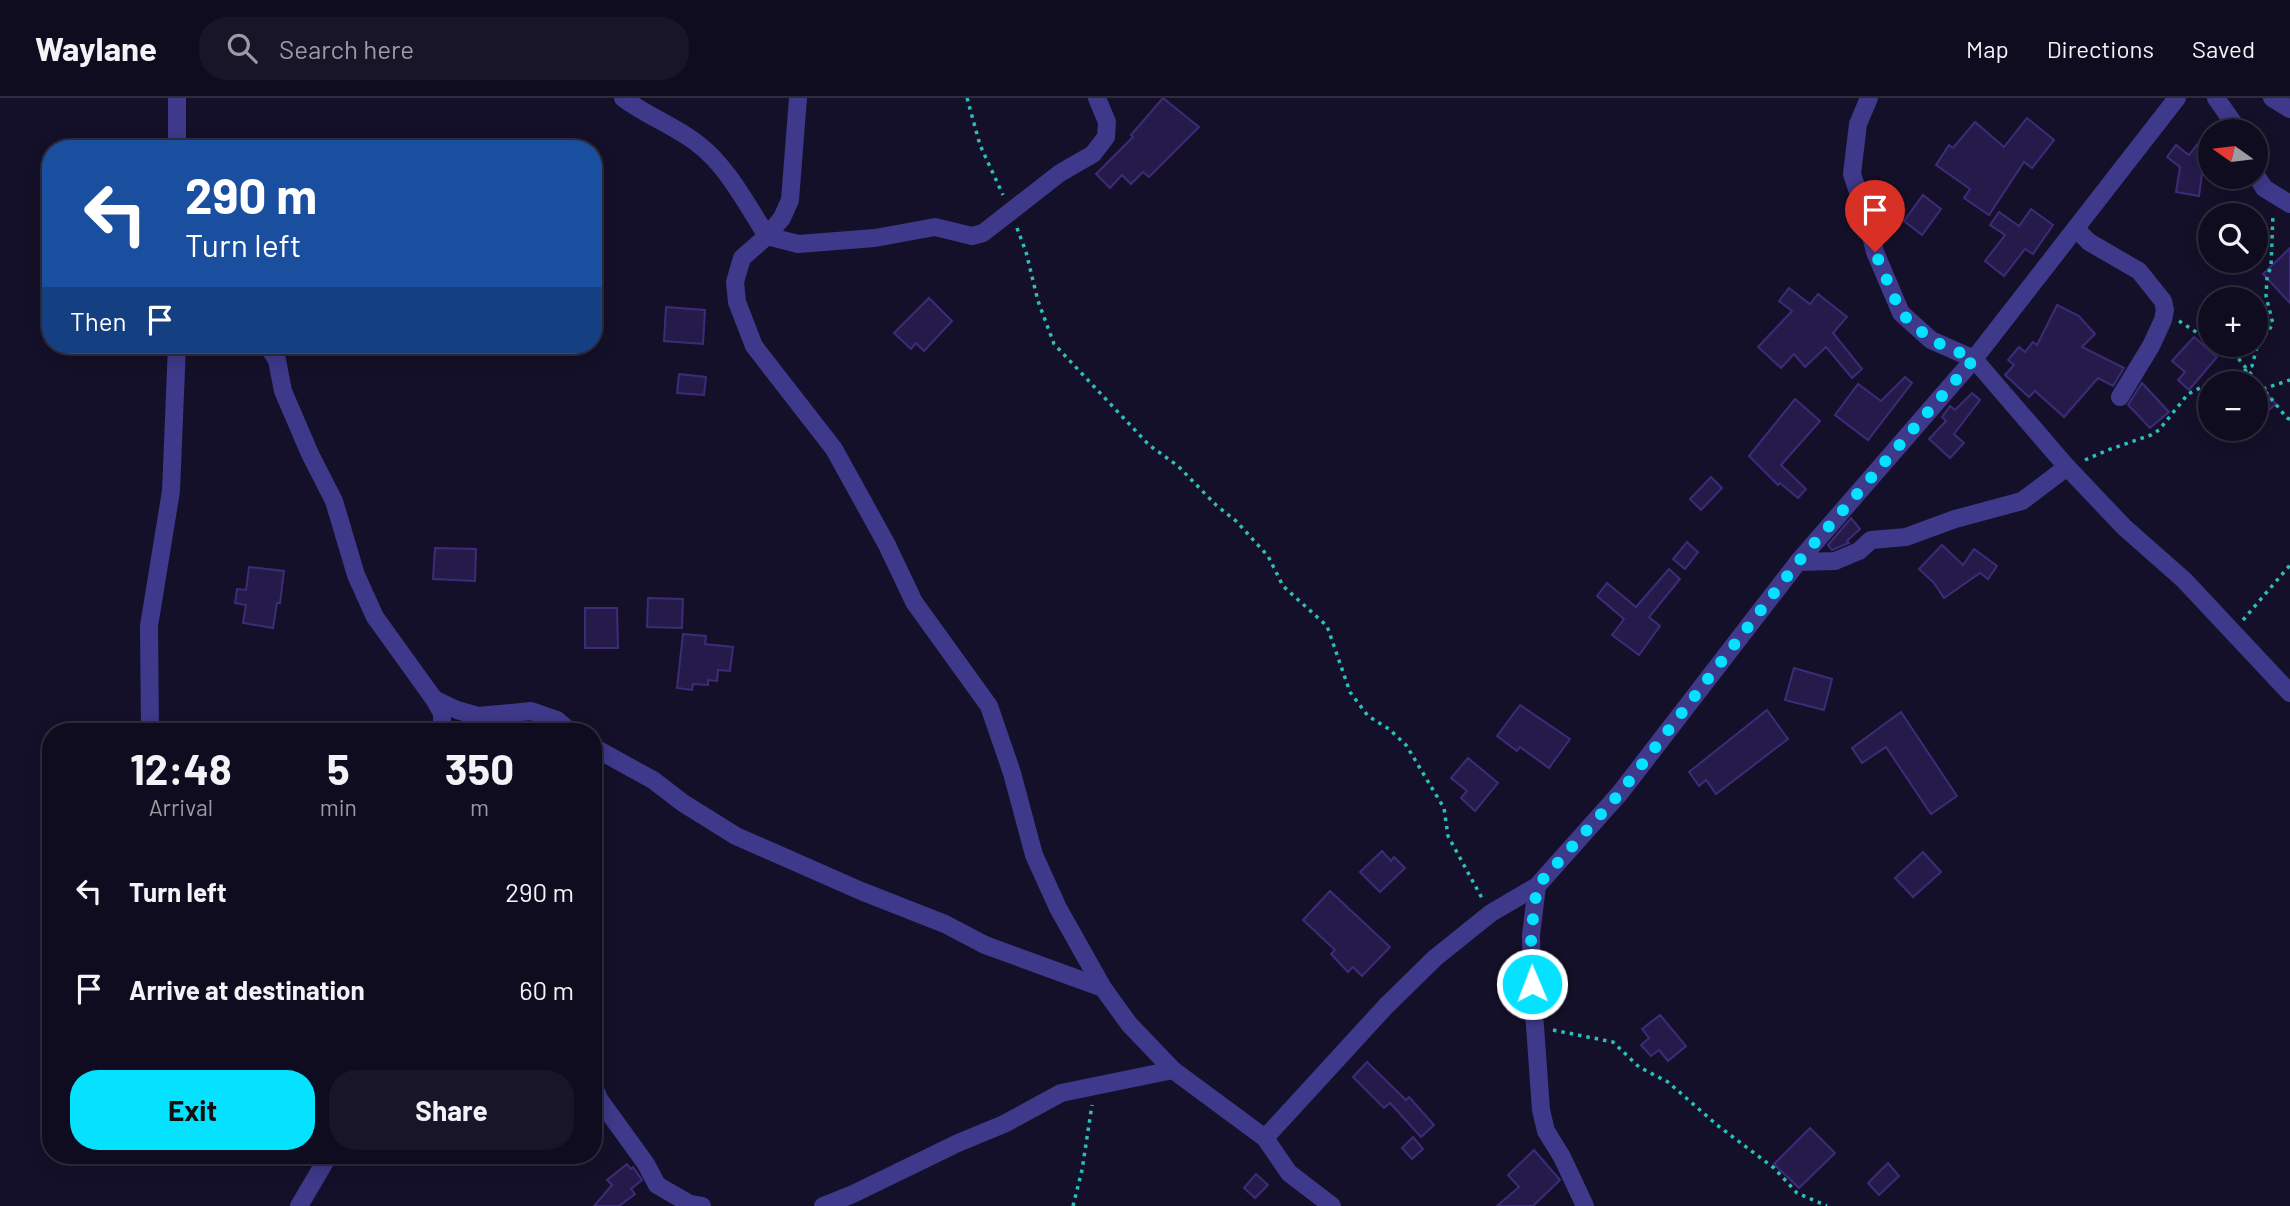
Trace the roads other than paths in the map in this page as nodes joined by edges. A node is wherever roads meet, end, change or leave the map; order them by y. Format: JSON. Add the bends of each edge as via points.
{"nodes":[{"id":1,"x":177,"y":98,"type":"edge"},
{"id":2,"x":623,"y":98,"type":"edge"},
{"id":3,"x":798,"y":98,"type":"edge"},
{"id":4,"x":1097,"y":98,"type":"edge"},
{"id":5,"x":1869,"y":98,"type":"edge"},
{"id":6,"x":2177,"y":98,"type":"edge"},
{"id":7,"x":2216,"y":98,"type":"edge"},
{"id":8,"x":2272,"y":98,"type":"edge"},
{"id":9,"x":2290,"y":109,"type":"edge"},
{"id":10,"x":2231,"y":119,"type":"edge"},
{"id":11,"x":177,"y":140,"type":"edge"},
{"id":12,"x":2268,"y":189,"type":"edge"},
{"id":13,"x":2290,"y":204,"type":"edge"},
{"id":14,"x":2076,"y":229,"type":"junction"},
{"id":15,"x":767,"y":236,"type":"junction"},
{"id":16,"x":177,"y":354,"type":"edge"},
{"id":17,"x":273,"y":354,"type":"edge"},
{"id":18,"x":1974,"y":359,"type":"junction"},
{"id":19,"x":2120,"y":397,"type":"dead end"},
{"id":20,"x":2067,"y":467,"type":"junction"},
{"id":21,"x":1798,"y":562,"type":"junction"},
{"id":22,"x":2290,"y":693,"type":"edge"},
{"id":23,"x":434,"y":699,"type":"junction"},
{"id":24,"x":149,"y":723,"type":"edge"},
{"id":25,"x":442,"y":723,"type":"edge"},
{"id":26,"x":560,"y":723,"type":"edge"},
{"id":27,"x":602,"y":752,"type":"edge"},
{"id":28,"x":1537,"y":886,"type":"junction"},
{"id":29,"x":1103,"y":988,"type":"junction"},
{"id":30,"x":1173,"y":1070,"type":"junction"},
{"id":31,"x":602,"y":1104,"type":"edge"},
{"id":32,"x":1265,"y":1138,"type":"junction"},
{"id":33,"x":324,"y":1164,"type":"edge"},
{"id":34,"x":1579,"y":1203,"type":"edge"},
{"id":35,"x":299,"y":1206,"type":"edge"},
{"id":36,"x":702,"y":1206,"type":"edge"},
{"id":37,"x":823,"y":1206,"type":"edge"},
{"id":38,"x":1332,"y":1206,"type":"edge"}],
"edges":[{"from":1,"to":11,"type":"street"},
{"from":2,"to":15,"type":"street","via":[[698,144],[726,173]]},
{"from":3,"to":15,"type":"street","via":[[790,200]]},
{"from":4,"to":15,"type":"street","via":[[1107,121],[1106,137],[1093,154],[1060,173],[983,233],[972,236],[935,227],[875,238],[798,244]]},
{"from":5,"to":18,"type":"street","via":[[1858,124],[1852,174],[1875,252],[1901,313],[1931,340]]},
{"from":6,"to":14,"type":"street"},
{"from":7,"to":10,"type":"street"},
{"from":8,"to":9,"type":"street"},
{"from":12,"to":13,"type":"street"},
{"from":14,"to":18,"type":"street"},
{"from":14,"to":19,"type":"street","via":[[2089,242],[2139,271],[2163,301],[2163,320]]},
{"from":15,"to":29,"type":"street","via":[[742,258],[735,282],[737,302],[754,346],[834,449],[914,602],[989,706],[1034,855]]},
{"from":16,"to":24,"type":"street","via":[[171,491],[149,626]]},
{"from":17,"to":23,"type":"street","via":[[283,391],[334,501],[356,575],[375,617]]},
{"from":18,"to":20,"type":"street"},
{"from":18,"to":21,"type":"street"},
{"from":20,"to":21,"type":"street","via":[[2022,501],[1906,537],[1871,540],[1835,561]]},
{"from":20,"to":22,"type":"street","via":[[2124,527],[2184,580]]},
{"from":21,"to":28,"type":"street","via":[[1620,793]]},
{"from":23,"to":25,"type":"street"},
{"from":23,"to":26,"type":"street","via":[[478,716],[531,711]]},
{"from":27,"to":29,"type":"street","via":[[736,836],[985,945]]},
{"from":28,"to":32,"type":"street","via":[[1435,958]]},
{"from":28,"to":34,"type":"street","via":[[1531,935],[1541,1110]]},
{"from":29,"to":30,"type":"street","via":[[1129,1024]]},
{"from":30,"to":32,"type":"street"},
{"from":30,"to":37,"type":"street","via":[[1061,1093],[1004,1124]]},
{"from":31,"to":36,"type":"street","via":[[657,1185]]},
{"from":32,"to":38,"type":"street","via":[[1289,1173]]},
{"from":33,"to":35,"type":"street"}]}
